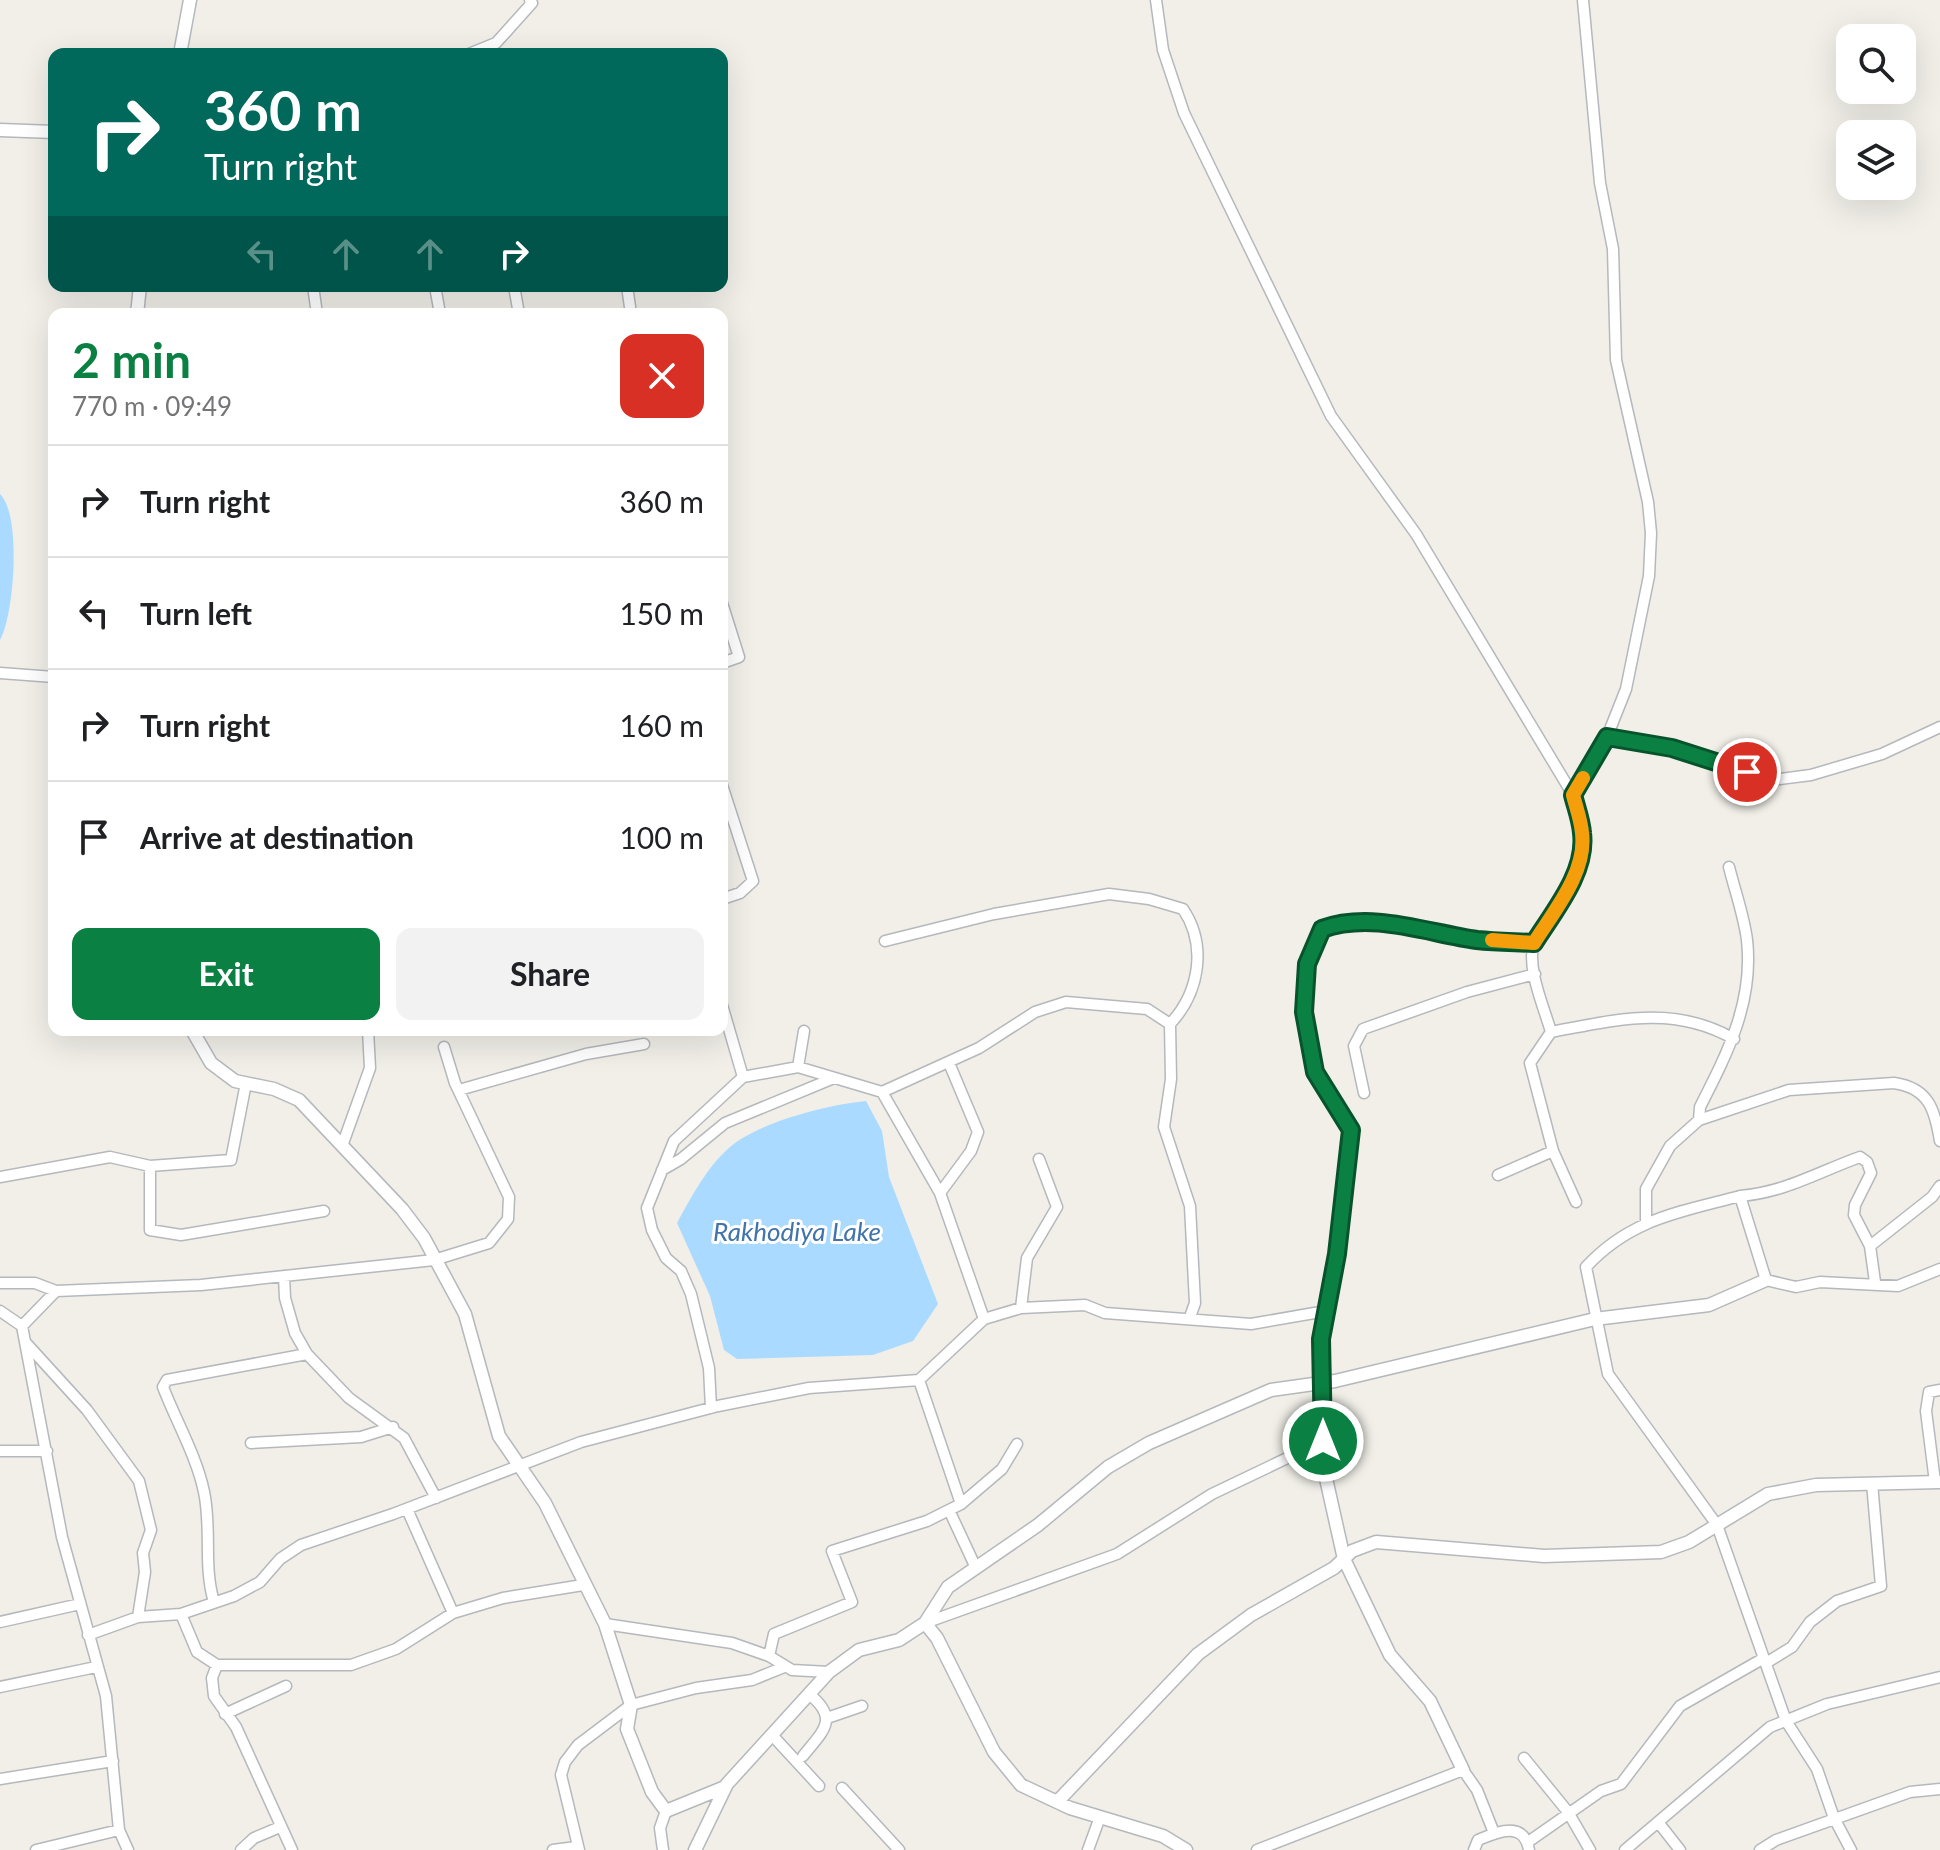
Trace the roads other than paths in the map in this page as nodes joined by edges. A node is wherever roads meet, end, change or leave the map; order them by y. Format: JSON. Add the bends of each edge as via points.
{"nodes":[{"id":1,"x":190,"y":0,"type":"edge"},
{"id":2,"x":530,"y":0,"type":"edge"},
{"id":3,"x":1156,"y":0,"type":"edge"},
{"id":4,"x":1583,"y":0,"type":"edge"},
{"id":5,"x":181,"y":48,"type":"edge"},
{"id":6,"x":484,"y":48,"type":"edge"},
{"id":7,"x":0,"y":130,"type":"edge"},
{"id":8,"x":48,"y":132,"type":"edge"},
{"id":9,"x":728,"y":622,"type":"edge"},
{"id":10,"x":728,"y":661,"type":"edge"},
{"id":11,"x":0,"y":673,"type":"edge"},
{"id":12,"x":48,"y":677,"type":"edge"},
{"id":13,"x":1940,"y":727,"type":"edge"},
{"id":14,"x":1607,"y":737,"type":"junction"},
{"id":15,"x":1573,"y":795,"type":"junction"},
{"id":16,"x":728,"y":804,"type":"edge"},
{"id":17,"x":1729,"y":867,"type":"dead end"},
{"id":18,"x":728,"y":897,"type":"edge"},
{"id":19,"x":885,"y":941,"type":"dead end"},
{"id":20,"x":1534,"y":943,"type":"junction"},
{"id":21,"x":1535,"y":974,"type":"junction"},
{"id":22,"x":1170,"y":1024,"type":"junction"},
{"id":23,"x":728,"y":1026,"type":"edge"},
{"id":24,"x":804,"y":1031,"type":"dead end"},
{"id":25,"x":1551,"y":1032,"type":"junction"},
{"id":26,"x":195,"y":1036,"type":"edge"},
{"id":27,"x":368,"y":1036,"type":"edge"},
{"id":28,"x":1734,"y":1039,"type":"junction"},
{"id":29,"x":644,"y":1044,"type":"dead end"},
{"id":30,"x":444,"y":1047,"type":"dead end"},
{"id":31,"x":949,"y":1063,"type":"junction"},
{"id":32,"x":798,"y":1067,"type":"junction"},
{"id":33,"x":743,"y":1077,"type":"junction"},
{"id":34,"x":834,"y":1078,"type":"junction"},
{"id":35,"x":246,"y":1083,"type":"junction"},
{"id":36,"x":459,"y":1090,"type":"junction"},
{"id":37,"x":882,"y":1092,"type":"junction"},
{"id":38,"x":1364,"y":1093,"type":"dead end"},
{"id":39,"x":1699,"y":1120,"type":"junction"},
{"id":40,"x":1940,"y":1141,"type":"edge"},
{"id":41,"x":342,"y":1146,"type":"junction"},
{"id":42,"x":1553,"y":1151,"type":"junction"},
{"id":43,"x":1039,"y":1159,"type":"dead end"},
{"id":44,"x":150,"y":1166,"type":"junction"},
{"id":45,"x":662,"y":1170,"type":"junction"},
{"id":46,"x":1498,"y":1175,"type":"dead end"},
{"id":47,"x":0,"y":1177,"type":"edge"},
{"id":48,"x":1940,"y":1186,"type":"edge"},
{"id":49,"x":940,"y":1193,"type":"junction"},
{"id":50,"x":1740,"y":1196,"type":"junction"},
{"id":51,"x":1576,"y":1202,"type":"dead end"},
{"id":52,"x":324,"y":1211,"type":"dead end"},
{"id":53,"x":1646,"y":1221,"type":"junction"},
{"id":54,"x":1870,"y":1246,"type":"junction"},
{"id":55,"x":434,"y":1260,"type":"junction"},
{"id":56,"x":1940,"y":1269,"type":"edge"},
{"id":57,"x":284,"y":1276,"type":"junction"},
{"id":58,"x":1766,"y":1280,"type":"junction"},
{"id":59,"x":1875,"y":1282,"type":"junction"},
{"id":60,"x":0,"y":1283,"type":"edge"},
{"id":61,"x":56,"y":1291,"type":"junction"},
{"id":62,"x":1021,"y":1308,"type":"junction"},
{"id":63,"x":0,"y":1311,"type":"edge"},
{"id":64,"x":1326,"y":1311,"type":"junction"},
{"id":65,"x":1190,"y":1317,"type":"junction"},
{"id":66,"x":984,"y":1319,"type":"junction"},
{"id":67,"x":1595,"y":1319,"type":"junction"},
{"id":68,"x":22,"y":1326,"type":"junction"},
{"id":69,"x":26,"y":1343,"type":"junction"},
{"id":70,"x":307,"y":1354,"type":"junction"},
{"id":71,"x":919,"y":1380,"type":"junction"},
{"id":72,"x":1323,"y":1382,"type":"junction"},
{"id":73,"x":1940,"y":1390,"type":"edge"},
{"id":74,"x":711,"y":1408,"type":"junction"},
{"id":75,"x":393,"y":1427,"type":"junction"},
{"id":76,"x":1323,"y":1441,"type":"junction"},
{"id":77,"x":251,"y":1443,"type":"dead end"},
{"id":78,"x":1017,"y":1444,"type":"dead end"},
{"id":79,"x":0,"y":1451,"type":"edge"},
{"id":80,"x":47,"y":1451,"type":"junction"},
{"id":81,"x":523,"y":1467,"type":"junction"},
{"id":82,"x":1937,"y":1482,"type":"edge"},
{"id":83,"x":1872,"y":1483,"type":"junction"},
{"id":84,"x":436,"y":1498,"type":"junction"},
{"id":85,"x":961,"y":1504,"type":"junction"},
{"id":86,"x":407,"y":1509,"type":"junction"},
{"id":87,"x":949,"y":1510,"type":"junction"},
{"id":88,"x":1717,"y":1525,"type":"junction"},
{"id":89,"x":1344,"y":1559,"type":"junction"},
{"id":90,"x":976,"y":1568,"type":"junction"},
{"id":91,"x":583,"y":1585,"type":"junction"},
{"id":92,"x":214,"y":1602,"type":"junction"},
{"id":93,"x":80,"y":1604,"type":"junction"},
{"id":94,"x":453,"y":1613,"type":"junction"},
{"id":95,"x":181,"y":1614,"type":"junction"},
{"id":96,"x":138,"y":1617,"type":"junction"},
{"id":97,"x":0,"y":1622,"type":"edge"},
{"id":98,"x":925,"y":1623,"type":"junction"},
{"id":99,"x":605,"y":1624,"type":"junction"},
{"id":100,"x":88,"y":1635,"type":"junction"},
{"id":101,"x":769,"y":1656,"type":"junction"},
{"id":102,"x":1765,"y":1661,"type":"junction"},
{"id":103,"x":217,"y":1665,"type":"junction"},
{"id":104,"x":96,"y":1667,"type":"junction"},
{"id":105,"x":784,"y":1667,"type":"junction"},
{"id":106,"x":829,"y":1672,"type":"junction"},
{"id":107,"x":1940,"y":1677,"type":"edge"},
{"id":108,"x":286,"y":1686,"type":"dead end"},
{"id":109,"x":0,"y":1687,"type":"edge"},
{"id":110,"x":809,"y":1694,"type":"junction"},
{"id":111,"x":631,"y":1705,"type":"junction"},
{"id":112,"x":862,"y":1706,"type":"dead end"},
{"id":113,"x":225,"y":1714,"type":"junction"},
{"id":114,"x":827,"y":1718,"type":"junction"},
{"id":115,"x":1786,"y":1721,"type":"junction"},
{"id":116,"x":772,"y":1735,"type":"junction"},
{"id":117,"x":803,"y":1756,"type":"dead end"},
{"id":118,"x":1524,"y":1758,"type":"dead end"},
{"id":119,"x":113,"y":1761,"type":"junction"},
{"id":120,"x":1463,"y":1770,"type":"junction"},
{"id":121,"x":0,"y":1779,"type":"edge"},
{"id":122,"x":819,"y":1786,"type":"dead end"},
{"id":123,"x":725,"y":1787,"type":"junction"},
{"id":124,"x":842,"y":1788,"type":"dead end"},
{"id":125,"x":1940,"y":1789,"type":"edge"},
{"id":126,"x":1057,"y":1802,"type":"junction"},
{"id":127,"x":666,"y":1811,"type":"junction"},
{"id":128,"x":1568,"y":1812,"type":"junction"},
{"id":129,"x":1100,"y":1817,"type":"junction"},
{"id":130,"x":1834,"y":1818,"type":"junction"},
{"id":131,"x":1658,"y":1822,"type":"junction"},
{"id":132,"x":280,"y":1827,"type":"junction"},
{"id":133,"x":119,"y":1830,"type":"junction"},
{"id":134,"x":1494,"y":1833,"type":"junction"},
{"id":135,"x":1287,"y":1844,"type":"edge"},
{"id":136,"x":1529,"y":1846,"type":"edge"},
{"id":137,"x":577,"y":1848,"type":"edge"},
{"id":138,"x":1587,"y":1849,"type":"edge"},
{"id":139,"x":36,"y":1850,"type":"edge"},
{"id":140,"x":128,"y":1850,"type":"edge"},
{"id":141,"x":241,"y":1850,"type":"edge"},
{"id":142,"x":292,"y":1850,"type":"edge"},
{"id":143,"x":553,"y":1850,"type":"edge"},
{"id":144,"x":663,"y":1850,"type":"edge"},
{"id":145,"x":695,"y":1850,"type":"edge"},
{"id":146,"x":899,"y":1850,"type":"edge"},
{"id":147,"x":1088,"y":1850,"type":"edge"},
{"id":148,"x":1186,"y":1850,"type":"edge"},
{"id":149,"x":1257,"y":1850,"type":"edge"},
{"id":150,"x":1474,"y":1850,"type":"edge"},
{"id":151,"x":1625,"y":1850,"type":"edge"},
{"id":152,"x":1680,"y":1850,"type":"edge"},
{"id":153,"x":1760,"y":1850,"type":"edge"},
{"id":154,"x":1851,"y":1850,"type":"edge"}],
"edges":[{"from":1,"to":5,"type":"street"},
{"from":2,"to":6,"type":"street","via":[[496,43]]},
{"from":3,"to":15,"type":"street","via":[[1163,50],[1184,113],[1331,416],[1416,534]]},
{"from":4,"to":14,"type":"street","via":[[1600,183],[1613,249],[1616,360],[1651,533],[1649,576],[1626,689]]},
{"from":7,"to":8,"type":"street"},
{"from":9,"to":10,"type":"street","via":[[739,657]]},
{"from":11,"to":12,"type":"street"},
{"from":13,"to":14,"type":"street","via":[[1882,754],[1811,775],[1772,780],[1672,748]]},
{"from":14,"to":15,"type":"street"},
{"from":15,"to":20,"type":"street","via":[[1583,834],[1581,856],[1568,889]]},
{"from":16,"to":18,"type":"street","via":[[753,881]]},
{"from":17,"to":28,"type":"street","via":[[1747,941],[1745,1004]]},
{"from":19,"to":22,"type":"street","via":[[994,914],[1109,894],[1172,905],[1183,909],[1196,929],[1198,949],[1186,1007]]},
{"from":20,"to":21,"type":"street"},
{"from":20,"to":64,"type":"street","via":[[1479,940],[1384,923],[1338,923],[1322,929],[1312,947],[1304,1012],[1315,1072],[1351,1130]]},
{"from":21,"to":25,"type":"street"},
{"from":21,"to":38,"type":"street","via":[[1363,1029],[1354,1046]]},
{"from":22,"to":31,"type":"street","via":[[1147,1009],[1066,1002],[1035,1012]]},
{"from":22,"to":65,"type":"street","via":[[1171,1079],[1164,1127],[1190,1206],[1195,1303]]},
{"from":23,"to":33,"type":"street"},
{"from":24,"to":32,"type":"street"},
{"from":25,"to":28,"type":"street","via":[[1649,1016],[1714,1028]]},
{"from":25,"to":42,"type":"street","via":[[1530,1063]]},
{"from":26,"to":35,"type":"street","via":[[211,1063]]},
{"from":27,"to":41,"type":"street","via":[[370,1068]]},
{"from":28,"to":39,"type":"street","via":[[1700,1107]]},
{"from":29,"to":36,"type":"street","via":[[586,1054]]},
{"from":30,"to":36,"type":"street"},
{"from":31,"to":37,"type":"street"},
{"from":31,"to":49,"type":"street","via":[[978,1132],[971,1151]]},
{"from":32,"to":33,"type":"street"},
{"from":32,"to":34,"type":"street"},
{"from":33,"to":45,"type":"street","via":[[681,1131]]},
{"from":34,"to":37,"type":"street"},
{"from":34,"to":45,"type":"street","via":[[725,1123]]},
{"from":35,"to":41,"type":"street","via":[[299,1100]]},
{"from":35,"to":44,"type":"street","via":[[231,1160]]},
{"from":36,"to":55,"type":"street","via":[[509,1197],[508,1219],[489,1243]]},
{"from":37,"to":49,"type":"street"},
{"from":39,"to":40,"type":"street","via":[[1789,1090],[1894,1083],[1925,1095],[1935,1110]]},
{"from":39,"to":53,"type":"street","via":[[1670,1146],[1646,1189]]},
{"from":41,"to":55,"type":"street","via":[[402,1209]]},
{"from":42,"to":46,"type":"street"},
{"from":42,"to":51,"type":"street"},
{"from":43,"to":62,"type":"street","via":[[1057,1207],[1027,1258]]},
{"from":44,"to":47,"type":"street","via":[[110,1157]]},
{"from":44,"to":52,"type":"street","via":[[150,1230],[181,1235]]},
{"from":45,"to":74,"type":"street","via":[[647,1208],[666,1258],[681,1271],[691,1294],[709,1368]]},
{"from":48,"to":54,"type":"street"},
{"from":49,"to":66,"type":"street"},
{"from":50,"to":53,"type":"street"},
{"from":50,"to":54,"type":"street","via":[[1775,1193],[1860,1157],[1871,1173],[1854,1215]]},
{"from":50,"to":58,"type":"street"},
{"from":53,"to":67,"type":"street","via":[[1604,1247],[1586,1267]]},
{"from":54,"to":59,"type":"street"},
{"from":55,"to":57,"type":"street"},
{"from":55,"to":81,"type":"street","via":[[465,1314],[499,1436]]},
{"from":56,"to":59,"type":"street","via":[[1898,1286]]},
{"from":57,"to":61,"type":"street"},
{"from":57,"to":70,"type":"street","via":[[295,1333]]},
{"from":58,"to":59,"type":"street","via":[[1796,1287]]},
{"from":58,"to":67,"type":"street","via":[[1709,1305]]},
{"from":60,"to":61,"type":"street","via":[[35,1283]]},
{"from":61,"to":68,"type":"street"},
{"from":62,"to":65,"type":"street","via":[[1085,1305],[1105,1313]]},
{"from":62,"to":66,"type":"street"},
{"from":63,"to":68,"type":"street"},
{"from":64,"to":65,"type":"street","via":[[1251,1324]]},
{"from":64,"to":72,"type":"street"},
{"from":66,"to":71,"type":"street"},
{"from":67,"to":72,"type":"street"},
{"from":67,"to":88,"type":"street","via":[[1608,1374]]},
{"from":68,"to":69,"type":"street"},
{"from":69,"to":80,"type":"street"},
{"from":69,"to":96,"type":"street","via":[[87,1410],[139,1481],[151,1530],[143,1553]]},
{"from":70,"to":75,"type":"street","via":[[349,1398]]},
{"from":70,"to":92,"type":"street","via":[[167,1380],[163,1387],[204,1488],[207,1578]]},
{"from":71,"to":74,"type":"street","via":[[809,1388]]},
{"from":71,"to":85,"type":"street"},
{"from":72,"to":76,"type":"street"},
{"from":72,"to":90,"type":"street","via":[[1271,1390],[1149,1443],[1108,1467]]},
{"from":73,"to":82,"type":"street","via":[[1929,1392],[1926,1411]]},
{"from":74,"to":81,"type":"street","via":[[581,1442]]},
{"from":75,"to":77,"type":"street","via":[[361,1437]]},
{"from":75,"to":84,"type":"street"},
{"from":76,"to":89,"type":"street","via":[[1323,1465]]},
{"from":76,"to":98,"type":"street","via":[[1212,1494],[1117,1554]]},
{"from":78,"to":85,"type":"street","via":[[1002,1469]]},
{"from":79,"to":80,"type":"street"},
{"from":80,"to":93,"type":"street"},
{"from":81,"to":84,"type":"street"},
{"from":81,"to":91,"type":"street"},
{"from":82,"to":83,"type":"street"},
{"from":83,"to":88,"type":"street","via":[[1768,1494]]},
{"from":83,"to":102,"type":"street","via":[[1881,1586],[1837,1601],[1810,1622],[1792,1647]]},
{"from":84,"to":86,"type":"street"},
{"from":85,"to":87,"type":"street"},
{"from":86,"to":92,"type":"street","via":[[301,1545],[260,1582]]},
{"from":86,"to":94,"type":"street"},
{"from":87,"to":90,"type":"street"},
{"from":87,"to":101,"type":"street","via":[[832,1551],[852,1602],[774,1634]]},
{"from":88,"to":89,"type":"street","via":[[1661,1552],[1544,1556],[1376,1542]]},
{"from":88,"to":102,"type":"street"},
{"from":89,"to":120,"type":"street","via":[[1390,1655],[1430,1701]]},
{"from":89,"to":126,"type":"street","via":[[1198,1654]]},
{"from":90,"to":98,"type":"street","via":[[948,1587]]},
{"from":91,"to":94,"type":"street","via":[[503,1598]]},
{"from":91,"to":99,"type":"street"},
{"from":92,"to":95,"type":"street"},
{"from":93,"to":97,"type":"street"},
{"from":93,"to":100,"type":"street"},
{"from":94,"to":103,"type":"street","via":[[396,1649],[351,1665]]},
{"from":95,"to":96,"type":"street"},
{"from":95,"to":103,"type":"street","via":[[197,1652]]},
{"from":96,"to":100,"type":"street"},
{"from":98,"to":106,"type":"street","via":[[899,1640],[859,1650]]},
{"from":98,"to":126,"type":"street","via":[[994,1752],[1021,1785]]},
{"from":99,"to":101,"type":"street","via":[[732,1643]]},
{"from":99,"to":111,"type":"street"},
{"from":100,"to":104,"type":"street"},
{"from":101,"to":105,"type":"street"},
{"from":102,"to":115,"type":"street"},
{"from":102,"to":128,"type":"street","via":[[1680,1706],[1621,1784]]},
{"from":103,"to":113,"type":"street","via":[[214,1696]]},
{"from":104,"to":109,"type":"street"},
{"from":104,"to":119,"type":"street","via":[[106,1696]]},
{"from":105,"to":106,"type":"street"},
{"from":105,"to":111,"type":"street","via":[[752,1680]]},
{"from":106,"to":110,"type":"street"},
{"from":107,"to":115,"type":"street","via":[[1827,1704]]},
{"from":108,"to":113,"type":"street"},
{"from":110,"to":114,"type":"street","via":[[823,1705]]},
{"from":110,"to":116,"type":"street"},
{"from":111,"to":127,"type":"street","via":[[627,1729],[652,1792]]},
{"from":111,"to":137,"type":"street","via":[[578,1745],[565,1762],[561,1775]]},
{"from":112,"to":114,"type":"street"},
{"from":113,"to":132,"type":"street","via":[[236,1727]]},
{"from":114,"to":117,"type":"street"},
{"from":115,"to":130,"type":"street","via":[[1817,1769]]},
{"from":115,"to":131,"type":"street","via":[[1770,1727]]},
{"from":116,"to":122,"type":"street"},
{"from":116,"to":123,"type":"street"},
{"from":118,"to":128,"type":"street"},
{"from":119,"to":121,"type":"street"},
{"from":119,"to":133,"type":"street"},
{"from":120,"to":134,"type":"street"},
{"from":120,"to":135,"type":"street"},
{"from":123,"to":127,"type":"street"},
{"from":123,"to":145,"type":"street"},
{"from":124,"to":146,"type":"street"},
{"from":125,"to":130,"type":"street","via":[[1910,1792]]},
{"from":126,"to":129,"type":"street"},
{"from":127,"to":144,"type":"street","via":[[660,1828]]},
{"from":128,"to":136,"type":"street"},
{"from":128,"to":138,"type":"street"},
{"from":129,"to":147,"type":"street"},
{"from":129,"to":148,"type":"street","via":[[1163,1836]]},
{"from":130,"to":153,"type":"street"},
{"from":130,"to":154,"type":"street"},
{"from":131,"to":151,"type":"street"},
{"from":131,"to":152,"type":"street"},
{"from":132,"to":141,"type":"street"},
{"from":132,"to":142,"type":"street"},
{"from":133,"to":139,"type":"street"},
{"from":133,"to":140,"type":"street"},
{"from":134,"to":136,"type":"street","via":[[1518,1830]]},
{"from":134,"to":150,"type":"street","via":[[1478,1840]]},
{"from":135,"to":149,"type":"street"},
{"from":137,"to":143,"type":"street"}]}
